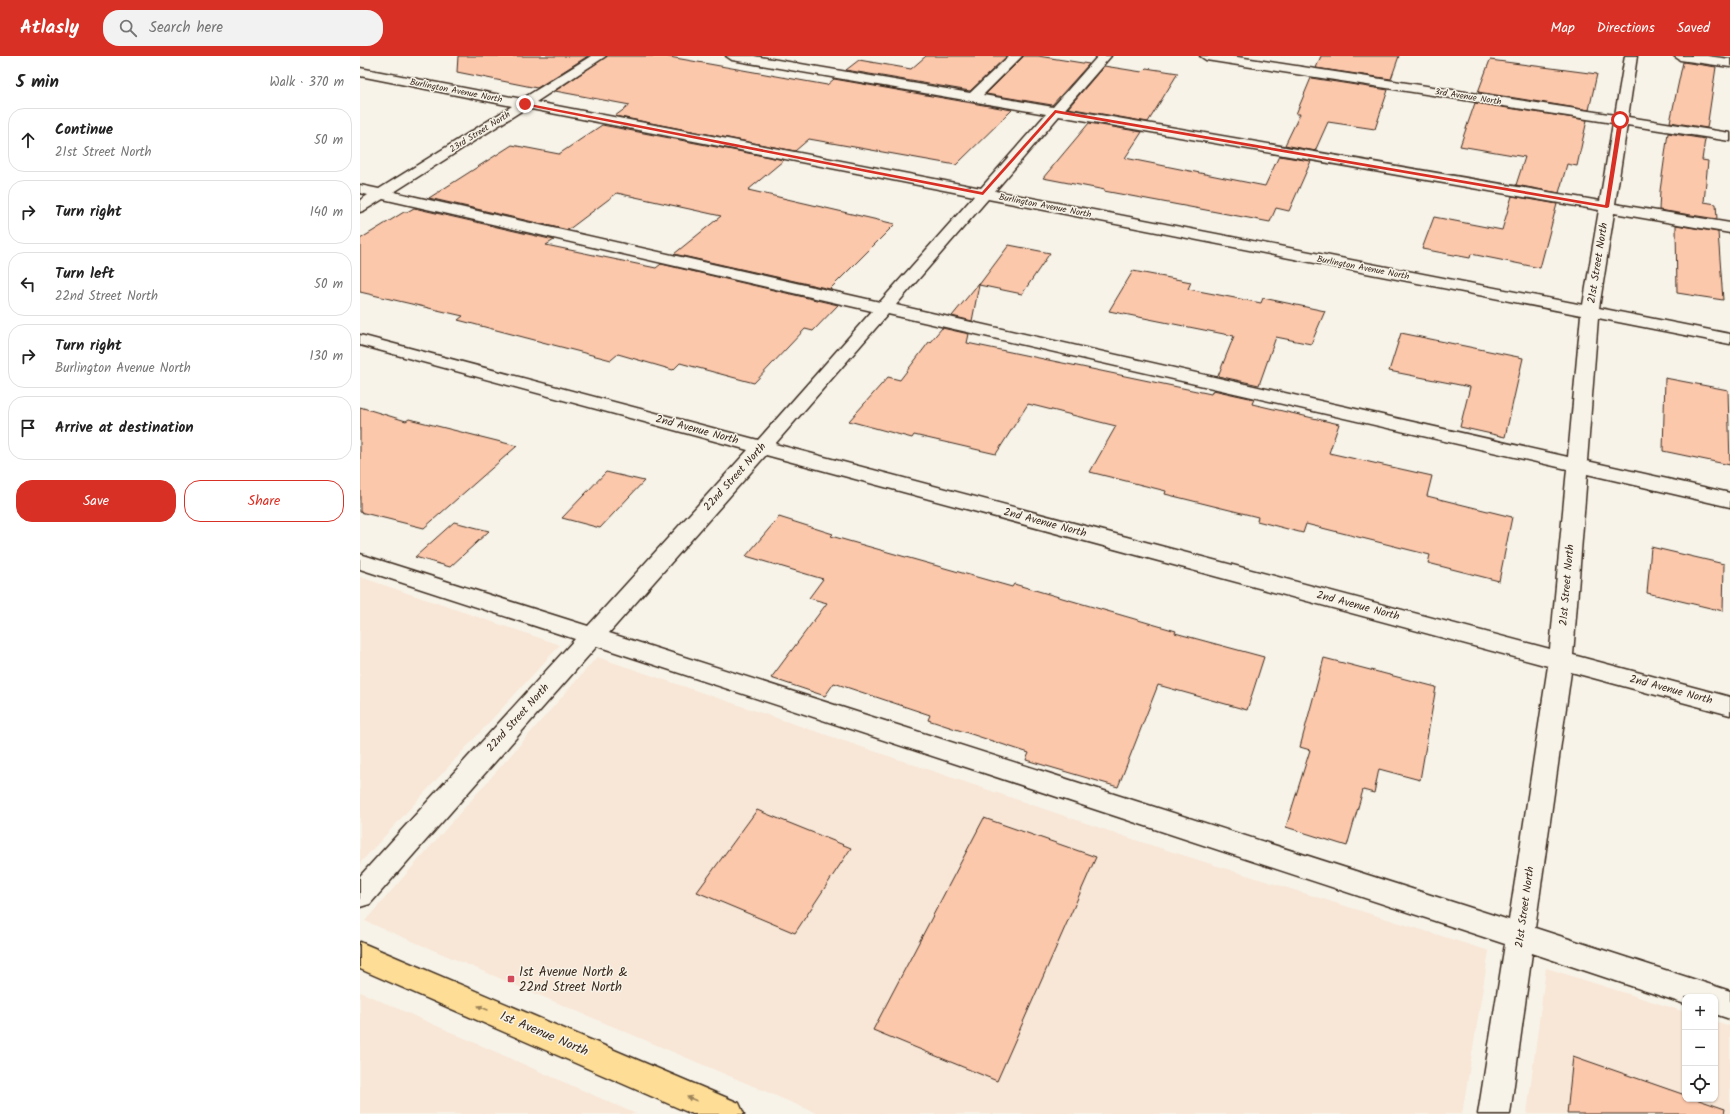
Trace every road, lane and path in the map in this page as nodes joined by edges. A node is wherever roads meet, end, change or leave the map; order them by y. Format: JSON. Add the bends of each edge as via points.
{"nodes":[{"id":1,"x":600,"y":56,"type":"edge"},
{"id":2,"x":732,"y":56,"type":"edge"},
{"id":3,"x":1016,"y":56,"type":"edge"},
{"id":4,"x":1105,"y":56,"type":"edge"},
{"id":5,"x":1206,"y":56,"type":"edge"},
{"id":6,"x":1631,"y":56,"type":"edge"},
{"id":7,"x":1680,"y":56,"type":"edge"},
{"id":8,"x":1730,"y":63,"type":"edge"},
{"id":9,"x":360,"y":72,"type":"edge"},
{"id":10,"x":973,"y":98,"type":"junction"},
{"id":11,"x":525,"y":104,"type":"junction"},
{"id":12,"x":1055,"y":112,"type":"junction"},
{"id":13,"x":1620,"y":120,"type":"junction"},
{"id":14,"x":1730,"y":137,"type":"edge"},
{"id":15,"x":360,"y":189,"type":"edge"},
{"id":16,"x":381,"y":194,"type":"junction"},
{"id":17,"x":983,"y":194,"type":"junction"},
{"id":18,"x":360,"y":206,"type":"edge"},
{"id":19,"x":1607,"y":207,"type":"junction"},
{"id":20,"x":1730,"y":228,"type":"edge"},
{"id":21,"x":883,"y":308,"type":"junction"},
{"id":22,"x":1590,"y":312,"type":"junction"},
{"id":23,"x":1730,"y":339,"type":"edge"},
{"id":24,"x":360,"y":340,"type":"edge"},
{"id":25,"x":761,"y":448,"type":"junction"},
{"id":26,"x":1578,"y":466,"type":"junction"},
{"id":27,"x":1730,"y":500,"type":"edge"},
{"id":28,"x":360,"y":561,"type":"edge"},
{"id":29,"x":593,"y":635,"type":"junction"},
{"id":30,"x":1560,"y":660,"type":"junction"},
{"id":31,"x":1730,"y":706,"type":"edge"},
{"id":32,"x":360,"y":895,"type":"edge"},
{"id":33,"x":1520,"y":937,"type":"junction"},
{"id":34,"x":360,"y":955,"type":"edge"},
{"id":35,"x":1698,"y":994,"type":"edge"},
{"id":36,"x":1718,"y":1001,"type":"edge"},
{"id":37,"x":1730,"y":1004,"type":"edge"},
{"id":38,"x":728,"y":1114,"type":"edge"},
{"id":39,"x":1494,"y":1114,"type":"edge"}],
"edges":[{"from":1,"to":11,"type":"street","name":"23rd Street North"},
{"from":2,"to":10,"type":"street"},
{"from":3,"to":10,"type":"street"},
{"from":4,"to":12,"type":"street","name":"22nd Street North"},
{"from":5,"to":13,"type":"street","name":"3rd Avenue North"},
{"from":6,"to":13,"type":"street","name":"21st Street North"},
{"from":7,"to":8,"type":"street"},
{"from":9,"to":11,"type":"street","name":"Burlington Avenue North"},
{"from":10,"to":12,"type":"street"},
{"from":11,"to":16,"type":"street","name":"23rd Street North"},
{"from":11,"to":17,"type":"street","name":"Burlington Avenue North"},
{"from":12,"to":17,"type":"street","name":"22nd Street North"},
{"from":12,"to":19,"type":"street"},
{"from":13,"to":14,"type":"street","name":"3rd Avenue North"},
{"from":13,"to":19,"type":"street","name":"21st Street North"},
{"from":15,"to":16,"type":"street"},
{"from":16,"to":18,"type":"street","name":"23rd Street North"},
{"from":16,"to":21,"type":"street"},
{"from":17,"to":21,"type":"street","name":"22nd Street North"},
{"from":17,"to":22,"type":"street","name":"Burlington Avenue North"},
{"from":19,"to":20,"type":"street"},
{"from":19,"to":22,"type":"street","name":"21st Street North"},
{"from":21,"to":25,"type":"street","name":"22nd Street North"},
{"from":21,"to":26,"type":"street"},
{"from":22,"to":23,"type":"street","name":"Burlington Avenue North"},
{"from":22,"to":26,"type":"street","name":"21st Street North"},
{"from":24,"to":25,"type":"street","name":"2nd Avenue North"},
{"from":25,"to":29,"type":"street","name":"22nd Street North"},
{"from":25,"to":30,"type":"street","name":"2nd Avenue North"},
{"from":26,"to":27,"type":"street"},
{"from":26,"to":30,"type":"street","name":"21st Street North"},
{"from":28,"to":29,"type":"street"},
{"from":29,"to":32,"type":"street","name":"22nd Street North"},
{"from":29,"to":33,"type":"street"},
{"from":30,"to":31,"type":"street","name":"2nd Avenue North"},
{"from":30,"to":33,"type":"street","name":"21st Street North"},
{"from":33,"to":35,"type":"street"},
{"from":33,"to":39,"type":"street","name":"21st Street North"},
{"from":38,"to":34,"type":"main road","name":"1st Avenue North","one_way":true},
{"from":36,"to":37,"type":"street"}]}
